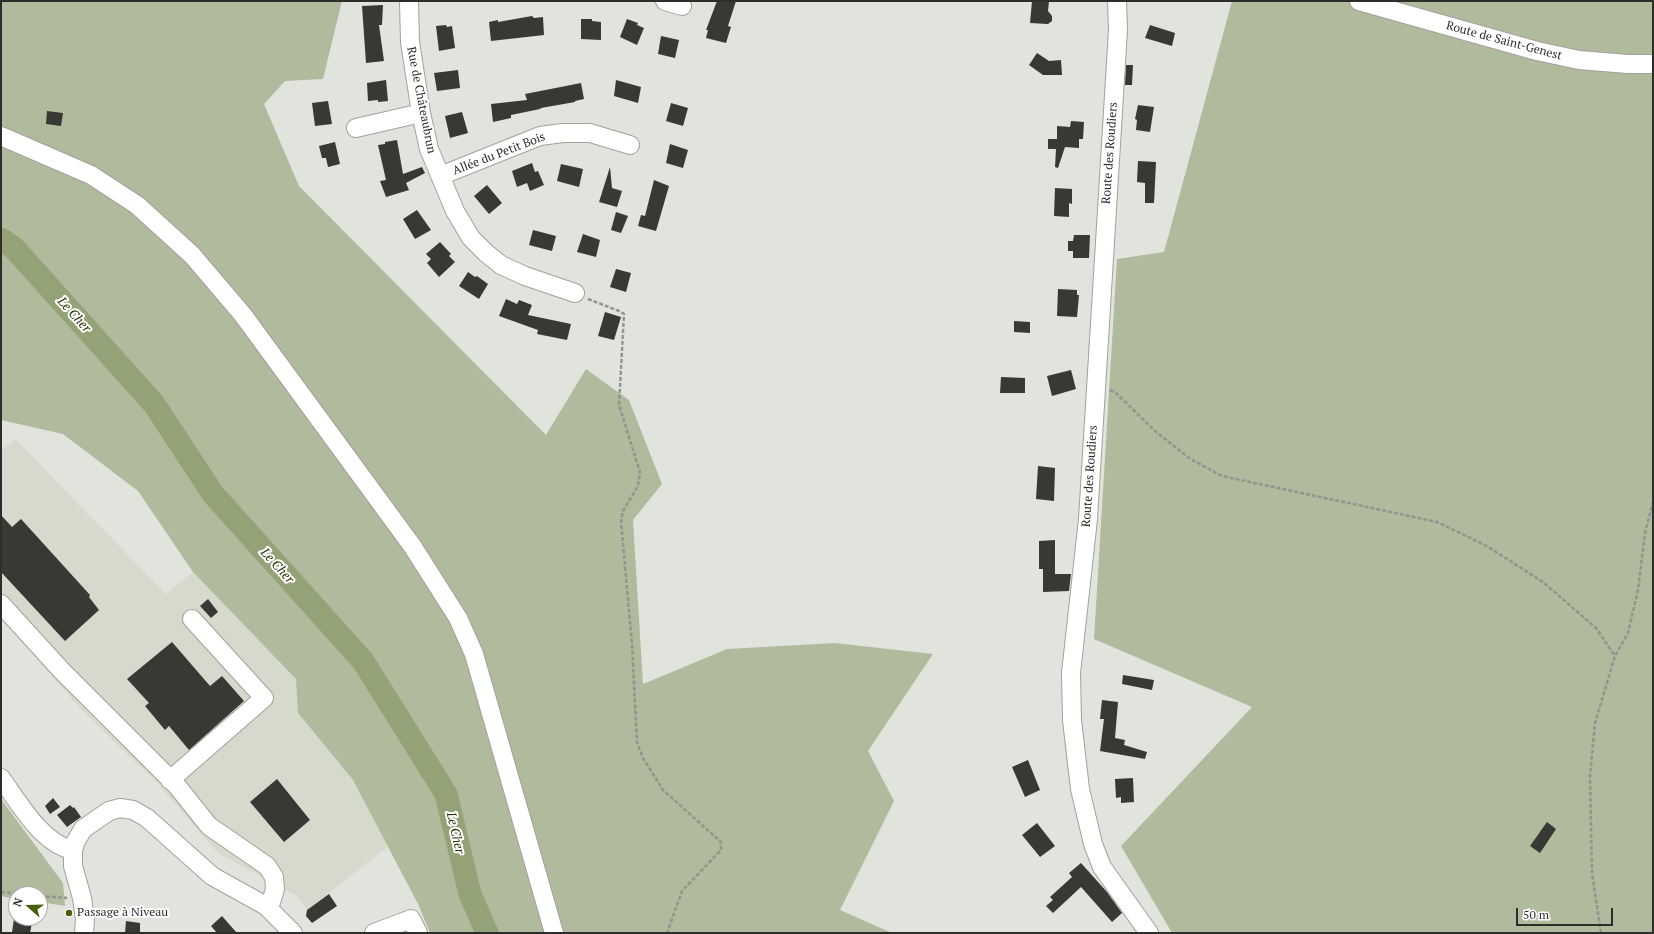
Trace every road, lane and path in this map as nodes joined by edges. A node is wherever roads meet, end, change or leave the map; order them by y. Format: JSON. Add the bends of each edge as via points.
{"nodes":[{"id":1,"x":409,"y":1,"type":"edge"},
{"id":2,"x":665,"y":1,"type":"edge"},
{"id":3,"x":1117,"y":1,"type":"edge"},
{"id":4,"x":1359,"y":1,"type":"edge"},
{"id":5,"x":682,"y":6,"type":"dead end"},
{"id":6,"x":1653,"y":64,"type":"edge"},
{"id":7,"x":421,"y":113,"type":"junction"},
{"id":8,"x":356,"y":128,"type":"dead end"},
{"id":9,"x":1,"y":136,"type":"edge"},
{"id":10,"x":630,"y":145,"type":"dead end"},
{"id":11,"x":440,"y":176,"type":"junction"},
{"id":12,"x":575,"y":293,"type":"joint"},
{"id":13,"x":1096,"y":382,"type":"junction"},
{"id":14,"x":1653,"y":502,"type":"edge"},
{"id":15,"x":1,"y":604,"type":"edge"},
{"id":16,"x":192,"y":619,"type":"dead end"},
{"id":17,"x":1615,"y":656,"type":"junction"},
{"id":18,"x":1,"y":778,"type":"edge"},
{"id":19,"x":170,"y":780,"type":"junction"},
{"id":20,"x":73,"y":850,"type":"junction"},
{"id":21,"x":48,"y":896,"type":"edge"},
{"id":22,"x":82,"y":898,"type":"junction"},
{"id":23,"x":269,"y":910,"type":"junction"},
{"id":24,"x":84,"y":933,"type":"edge"},
{"id":25,"x":293,"y":933,"type":"edge"},
{"id":26,"x":374,"y":933,"type":"edge"},
{"id":27,"x":418,"y":933,"type":"edge"},
{"id":28,"x":554,"y":933,"type":"edge"},
{"id":29,"x":667,"y":933,"type":"edge"},
{"id":30,"x":1149,"y":933,"type":"edge"},
{"id":31,"x":1601,"y":933,"type":"edge"}],
"edges":[{"from":1,"to":7,"type":"street","name":"Rue de Châteaubrun","via":[[410,42]]},
{"from":2,"to":5,"type":"street"},
{"from":3,"to":13,"type":"street","name":"Route des Roudiers","via":[[1118,30]]},
{"from":4,"to":6,"type":"street","name":"Route de Saint-Genest","via":[[1579,60]]},
{"from":7,"to":8,"type":"street"},
{"from":7,"to":11,"type":"street","name":"Rue de Châteaubrun","via":[[429,149]]},
{"from":9,"to":28,"type":"street","via":[[91,175],[137,205],[192,255],[243,315],[413,547],[458,618],[474,654]]},
{"from":10,"to":11,"type":"street","name":"Allée du Petit Bois","via":[[590,133],[540,136]]},
{"from":11,"to":12,"type":"street","name":"Rue de Châteaubrun","via":[[471,238],[486,253],[501,265],[525,276]]},
{"from":12,"to":29,"type":"path","via":[[624,314],[619,405],[640,472],[638,486],[623,511],[621,522],[632,644],[637,742],[642,758],[663,790],[721,842],[721,850],[682,891]]},
{"from":13,"to":17,"type":"path","via":[[1116,393],[1154,430],[1189,458],[1222,476],[1437,522],[1486,545],[1543,582],[1596,628]]},
{"from":13,"to":30,"type":"street","name":"Route des Roudiers","via":[[1088,519],[1071,673],[1072,720],[1080,789],[1093,844],[1102,867]]},
{"from":14,"to":17,"type":"path","via":[[1645,533],[1638,590],[1628,633]]},
{"from":15,"to":19,"type":"street","via":[[62,671]]},
{"from":16,"to":19,"type":"street","via":[[264,698]]},
{"from":17,"to":31,"type":"path","via":[[1595,723],[1590,776],[1592,873]]},
{"from":18,"to":20,"type":"street","via":[[42,833],[52,842]]},
{"from":19,"to":23,"type":"street","via":[[209,826],[267,866],[274,877],[275,889]]},
{"from":20,"to":22,"type":"street","via":[[73,866]]},
{"from":20,"to":23,"type":"street","via":[[83,829],[108,810],[133,810],[147,818],[212,876]]},
{"from":21,"to":22,"type":"path"},
{"from":22,"to":24,"type":"street"},
{"from":23,"to":25,"type":"street"},
{"from":26,"to":27,"type":"street","via":[[411,918]]}]}
